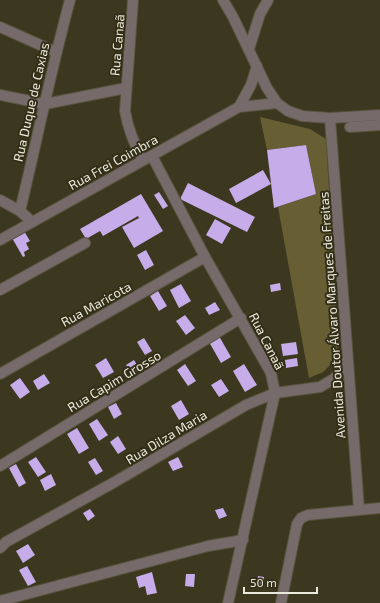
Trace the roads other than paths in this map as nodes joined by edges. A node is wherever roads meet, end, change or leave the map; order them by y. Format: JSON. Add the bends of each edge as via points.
{"nodes":[{"id":1,"x":70,"y":0,"type":"edge"},
{"id":2,"x":134,"y":0,"type":"edge"},
{"id":3,"x":223,"y":0,"type":"edge"},
{"id":4,"x":268,"y":0,"type":"edge"},
{"id":5,"x":0,"y":27,"type":"edge"},
{"id":6,"x":249,"y":49,"type":"junction"},
{"id":7,"x":56,"y":52,"type":"junction"},
{"id":8,"x":257,"y":66,"type":"junction"},
{"id":9,"x":126,"y":88,"type":"junction"},
{"id":10,"x":0,"y":95,"type":"edge"},
{"id":11,"x":276,"y":103,"type":"junction"},
{"id":12,"x":45,"y":104,"type":"junction"},
{"id":13,"x":239,"y":107,"type":"junction"},
{"id":14,"x":380,"y":115,"type":"edge"},
{"id":15,"x":330,"y":118,"type":"junction"},
{"id":16,"x":380,"y":125,"type":"edge"},
{"id":17,"x":350,"y":127,"type":"dead end"},
{"id":18,"x":147,"y":158,"type":"junction"},
{"id":19,"x":0,"y":200,"type":"edge"},
{"id":20,"x":20,"y":211,"type":"junction"},
{"id":21,"x":32,"y":222,"type":"junction"},
{"id":22,"x":0,"y":240,"type":"edge"},
{"id":23,"x":85,"y":243,"type":"dead end"},
{"id":24,"x":205,"y":257,"type":"junction"},
{"id":25,"x":0,"y":290,"type":"edge"},
{"id":26,"x":241,"y":318,"type":"junction"},
{"id":27,"x":348,"y":361,"type":"junction"},
{"id":28,"x":0,"y":374,"type":"edge"},
{"id":29,"x":275,"y":393,"type":"junction"},
{"id":30,"x":0,"y":466,"type":"edge"},
{"id":31,"x":380,"y":508,"type":"edge"},
{"id":32,"x":359,"y":509,"type":"junction"},
{"id":33,"x":243,"y":540,"type":"junction"},
{"id":34,"x":0,"y":548,"type":"edge"},
{"id":35,"x":0,"y":601,"type":"edge"},
{"id":36,"x":228,"y":603,"type":"edge"},
{"id":37,"x":281,"y":603,"type":"edge"}],
"edges":[{"from":1,"to":7,"type":"street","name":"Rua Duque de Caxias"},
{"from":2,"to":9,"type":"street","name":"Rua Canaã"},
{"from":3,"to":6,"type":"street"},
{"from":4,"to":6,"type":"street","via":[[260,14]]},
{"from":5,"to":7,"type":"street"},
{"from":6,"to":8,"type":"street"},
{"from":7,"to":12,"type":"street","name":"Rua Duque de Caxias"},
{"from":8,"to":11,"type":"street"},
{"from":8,"to":13,"type":"street","via":[[251,85]]},
{"from":9,"to":12,"type":"street"},
{"from":9,"to":18,"type":"street","name":"Rua Canaã","via":[[125,111],[128,126],[133,141]]},
{"from":10,"to":12,"type":"street"},
{"from":11,"to":13,"type":"street","name":"Rua Frei Coimbra"},
{"from":11,"to":15,"type":"street","via":[[302,116]]},
{"from":12,"to":20,"type":"street","name":"Rua Duque de Caxias"},
{"from":13,"to":18,"type":"street","name":"Rua Frei Coimbra"},
{"from":14,"to":15,"type":"street"},
{"from":15,"to":27,"type":"street","name":"Avenida Doutor Álvaro Marques de Freitas"},
{"from":16,"to":17,"type":"street"},
{"from":18,"to":21,"type":"street","name":"Rua Frei Coimbra"},
{"from":18,"to":24,"type":"street","name":"Rua Canaã"},
{"from":19,"to":20,"type":"street"},
{"from":20,"to":21,"type":"street"},
{"from":21,"to":22,"type":"street","name":"Rua Frei Coimbra"},
{"from":23,"to":25,"type":"street"},
{"from":24,"to":26,"type":"street","name":"Rua Canaã"},
{"from":24,"to":28,"type":"street","name":"Rua Maricota"},
{"from":26,"to":29,"type":"street","name":"Rua Canaã","via":[[271,373]]},
{"from":26,"to":30,"type":"street","name":"Rua Capim Grosso"},
{"from":27,"to":29,"type":"street","name":"Rua Dilza Maria","via":[[334,378],[320,386]]},
{"from":27,"to":32,"type":"street","name":"Avenida Doutor Álvaro Marques de Freitas"},
{"from":29,"to":33,"type":"street","name":"Rua Canaã"},
{"from":29,"to":34,"type":"street","name":"Rua Dilza Maria","via":[[246,405],[113,484],[6,542]]},
{"from":31,"to":32,"type":"street"},
{"from":32,"to":37,"type":"street","via":[[301,518],[297,524]]},
{"from":33,"to":35,"type":"street","via":[[208,546]]},
{"from":33,"to":36,"type":"street","name":"Rua Canaã"}]}
